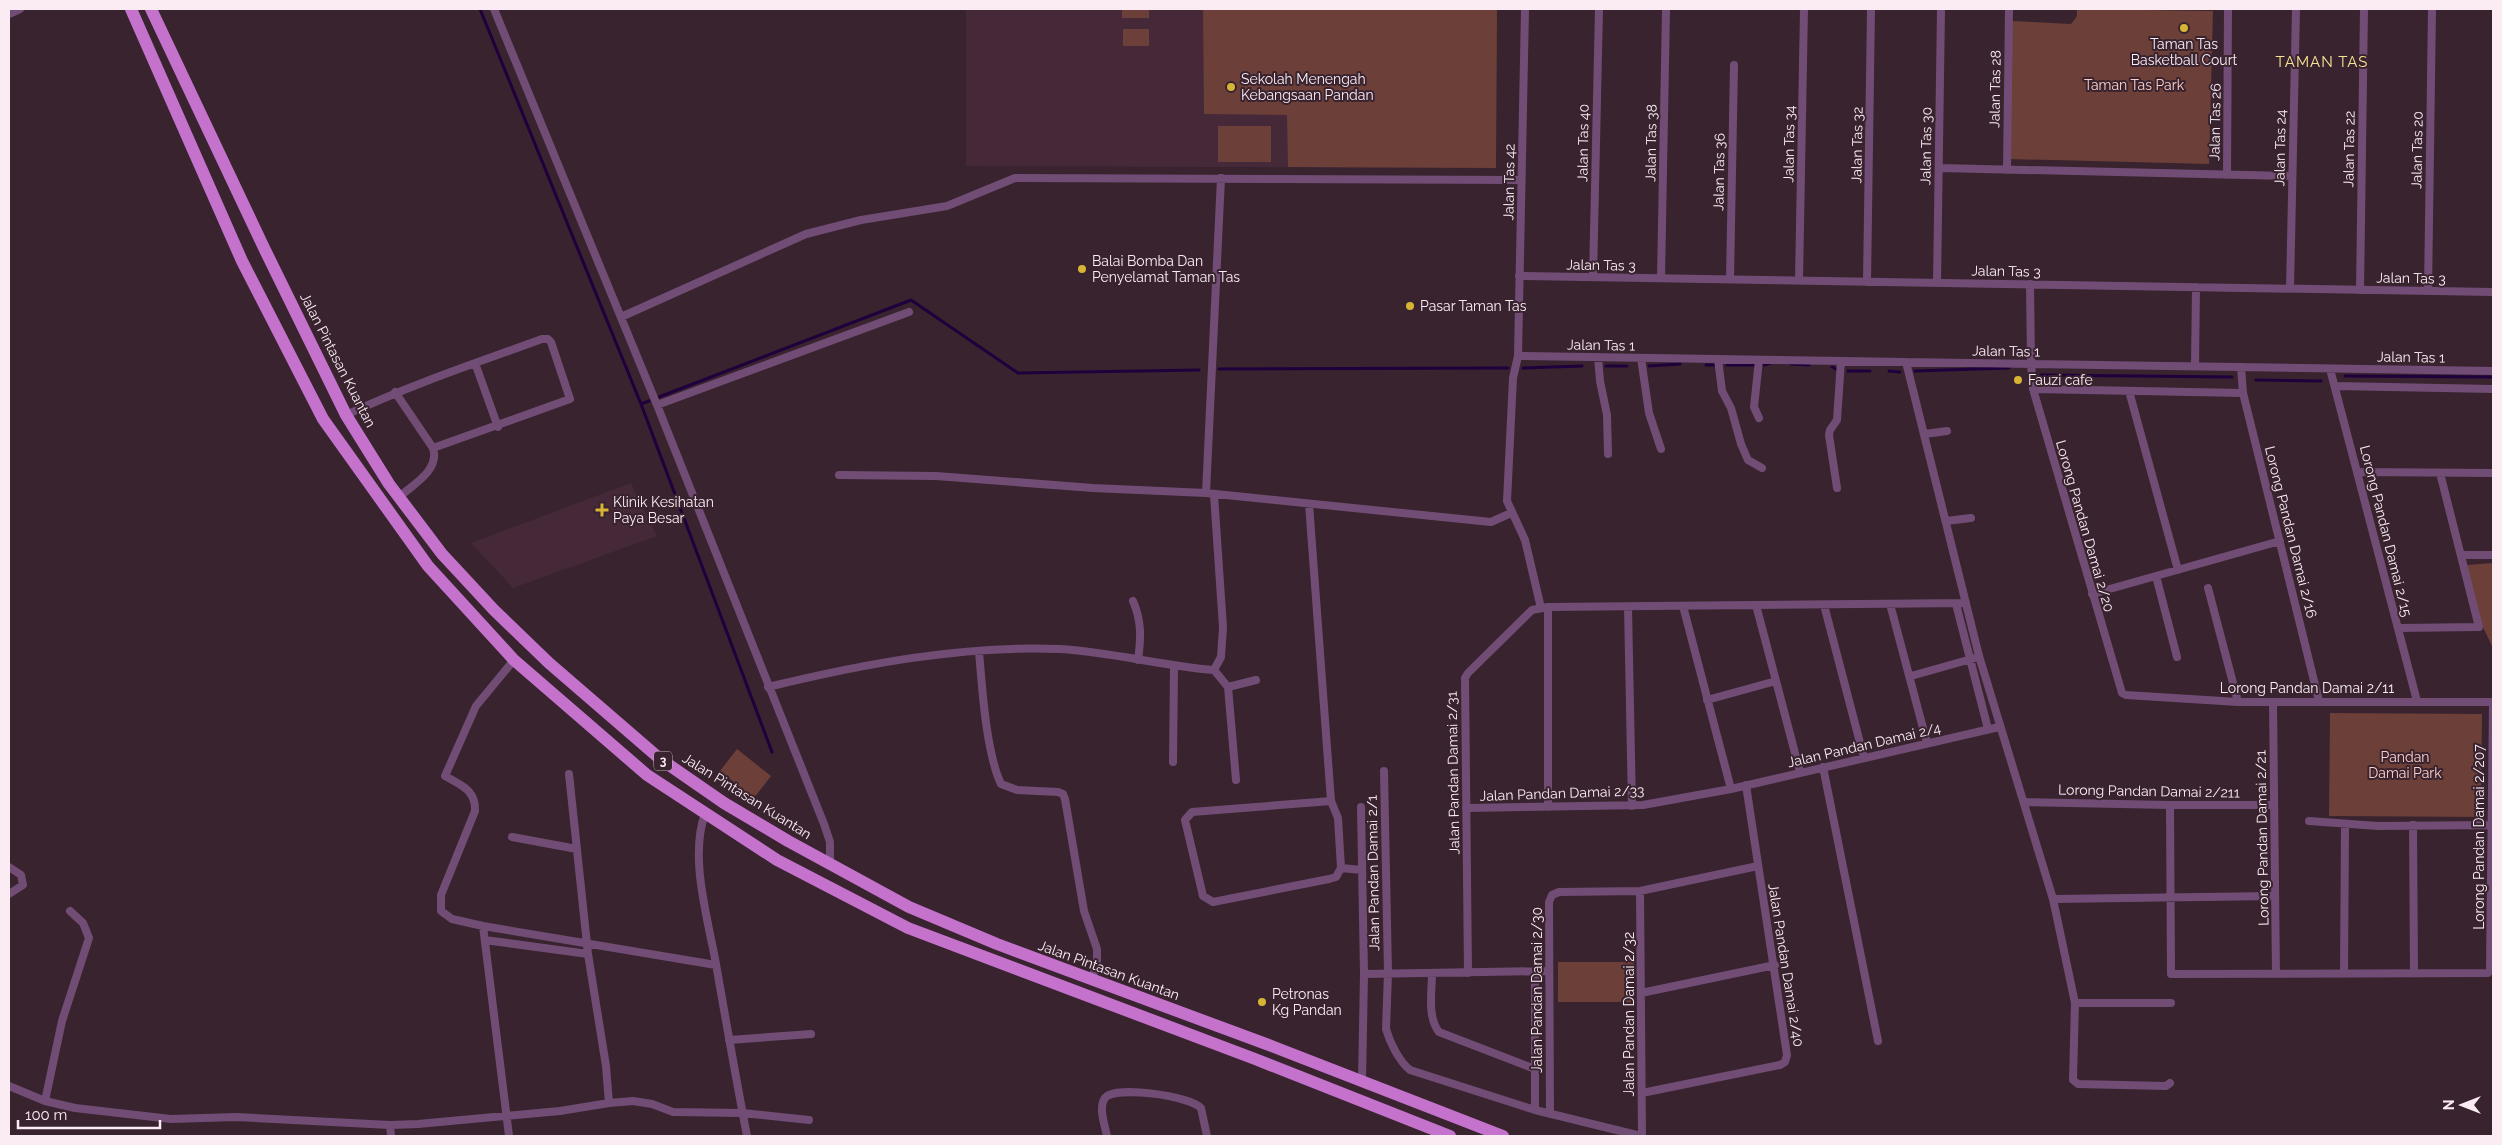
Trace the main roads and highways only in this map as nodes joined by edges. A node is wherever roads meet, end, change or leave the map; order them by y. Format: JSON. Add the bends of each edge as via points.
{"nodes":[{"id":1,"x":131,"y":9,"type":"edge"},
{"id":2,"x":151,"y":9,"type":"edge"},
{"id":3,"x":1450,"y":1136,"type":"edge"},
{"id":4,"x":1504,"y":1136,"type":"edge"}],
"edges":[{"from":1,"to":3,"type":"highway","number":"3","via":[[242,261],[323,419],[428,566],[514,660],[647,775],[777,860],[908,928]]},
{"from":2,"to":4,"type":"highway","name":"Jalan Pintasan Kuantan","number":"3","via":[[346,415],[399,497],[442,554],[494,610],[549,663],[652,752],[724,803],[909,907],[997,944]]}]}
